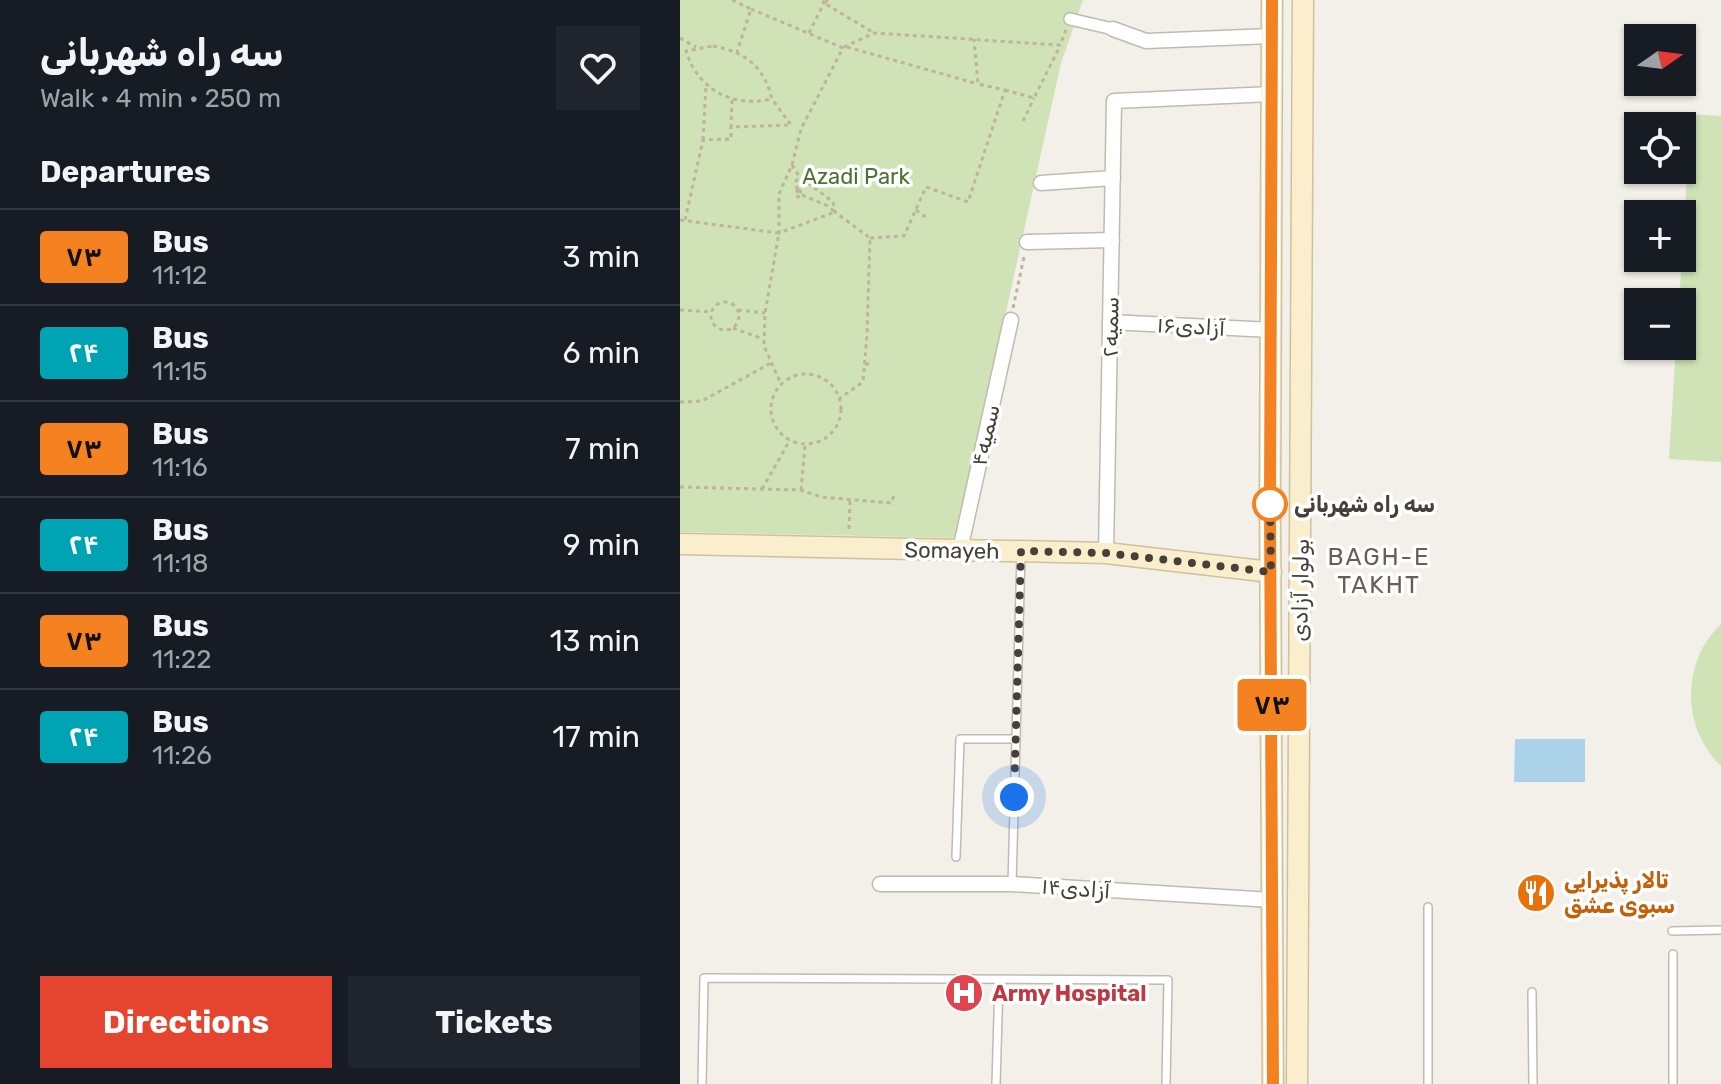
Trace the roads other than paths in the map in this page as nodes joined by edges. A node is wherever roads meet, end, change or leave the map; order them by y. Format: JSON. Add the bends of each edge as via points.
{"nodes":[{"id":1,"x":1272,"y":0,"type":"edge"},
{"id":2,"x":1303,"y":0,"type":"edge"},
{"id":3,"x":1070,"y":19,"type":"road end"},
{"id":4,"x":1113,"y":29,"type":"joint"},
{"id":5,"x":1272,"y":36,"type":"junction"},
{"id":6,"x":1273,"y":94,"type":"junction"},
{"id":7,"x":1113,"y":178,"type":"junction"},
{"id":8,"x":1041,"y":183,"type":"dead end"},
{"id":9,"x":1112,"y":240,"type":"junction"},
{"id":10,"x":1027,"y":242,"type":"road end"},
{"id":11,"x":1011,"y":320,"type":"road end"},
{"id":12,"x":1110,"y":322,"type":"junction"},
{"id":13,"x":1272,"y":330,"type":"junction"},
{"id":14,"x":1272,"y":360,"type":"junction"},
{"id":15,"x":1302,"y":361,"type":"junction"},
{"id":16,"x":680,"y":544,"type":"edge"},
{"id":17,"x":960,"y":550,"type":"junction"},
{"id":18,"x":1021,"y":551,"type":"junction"},
{"id":19,"x":1106,"y":553,"type":"junction"},
{"id":20,"x":1271,"y":572,"type":"junction"},
{"id":21,"x":1016,"y":739,"type":"junction"},
{"id":22,"x":956,"y":857,"type":"dead end"},
{"id":23,"x":880,"y":884,"type":"dead end"},
{"id":24,"x":1012,"y":884,"type":"junction"},
{"id":25,"x":1272,"y":900,"type":"junction"},
{"id":26,"x":1428,"y":907,"type":"dead end"},
{"id":27,"x":1721,"y":930,"type":"edge"},
{"id":28,"x":1672,"y":931,"type":"dead end"},
{"id":29,"x":1673,"y":954,"type":"dead end"},
{"id":30,"x":999,"y":981,"type":"junction"},
{"id":31,"x":1532,"y":992,"type":"dead end"},
{"id":32,"x":702,"y":1084,"type":"edge"},
{"id":33,"x":996,"y":1084,"type":"edge"},
{"id":34,"x":1166,"y":1084,"type":"edge"},
{"id":35,"x":1273,"y":1084,"type":"edge"},
{"id":36,"x":1297,"y":1084,"type":"edge"},
{"id":37,"x":1428,"y":1084,"type":"edge"},
{"id":38,"x":1533,"y":1084,"type":"edge"},
{"id":39,"x":1673,"y":1084,"type":"edge"}],
"edges":[{"from":1,"to":5,"type":"main road","name":"بولوار آزادی"},
{"from":2,"to":15,"type":"main road","name":"بولوار آزادی"},
{"from":3,"to":4,"type":"street"},
{"from":4,"to":5,"type":"street","via":[[1146,41]]},
{"from":5,"to":6,"type":"main road","name":"بولوار آزادی"},
{"from":6,"to":7,"type":"street","name":"۲سمیه","via":[[1114,101]]},
{"from":6,"to":13,"type":"main road","name":"بولوار آزادی"},
{"from":7,"to":8,"type":"street"},
{"from":7,"to":9,"type":"street","name":"۲سمیه"},
{"from":9,"to":10,"type":"street"},
{"from":9,"to":12,"type":"street","name":"۲سمیه"},
{"from":11,"to":17,"type":"street","name":"سمیه۴"},
{"from":12,"to":13,"type":"street","name":"آزادی۱۶"},
{"from":12,"to":19,"type":"street","name":"۲سمیه"},
{"from":13,"to":14,"type":"main road","name":"بولوار آزادی"},
{"from":14,"to":15,"type":"main road"},
{"from":14,"to":20,"type":"main road","name":"بولوار آزادی"},
{"from":15,"to":36,"type":"main road","name":"بولوار آزادی"},
{"from":16,"to":17,"type":"main road","name":"Somayeh"},
{"from":17,"to":18,"type":"main road","name":"Somayeh"},
{"from":18,"to":19,"type":"main road","name":"Somayeh"},
{"from":18,"to":21,"type":"lane"},
{"from":19,"to":20,"type":"main road","name":"Somayeh"},
{"from":20,"to":25,"type":"main road","name":"بولوار آزادی"},
{"from":21,"to":22,"type":"lane","via":[[960,739]]},
{"from":21,"to":24,"type":"lane"},
{"from":23,"to":24,"type":"street","name":"آزادی۱۴"},
{"from":24,"to":25,"type":"street","name":"آزادی۱۴"},
{"from":25,"to":35,"type":"main road","name":"بولوار آزادی"},
{"from":26,"to":37,"type":"lane"},
{"from":27,"to":28,"type":"lane"},
{"from":29,"to":39,"type":"lane"},
{"from":30,"to":32,"type":"lane","via":[[704,978]]},
{"from":30,"to":33,"type":"lane"},
{"from":30,"to":34,"type":"lane","via":[[1168,980]]},
{"from":31,"to":38,"type":"lane"}]}
